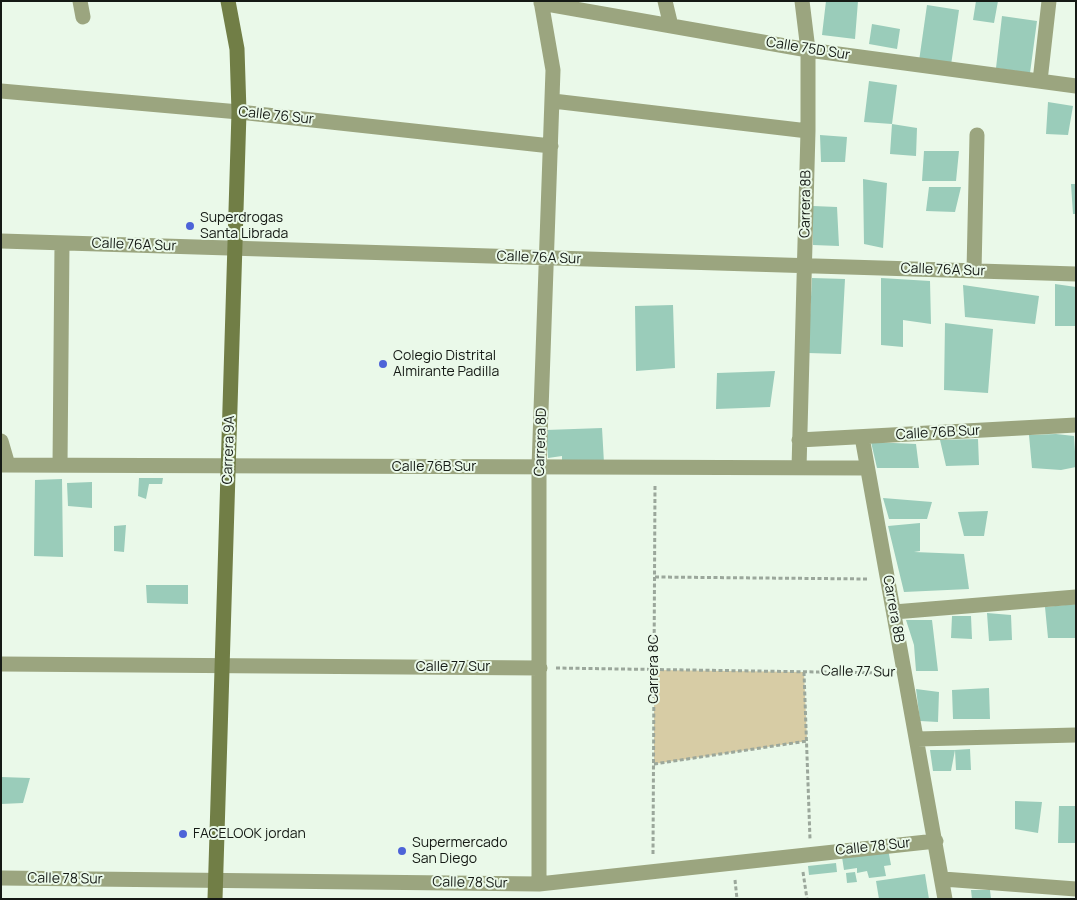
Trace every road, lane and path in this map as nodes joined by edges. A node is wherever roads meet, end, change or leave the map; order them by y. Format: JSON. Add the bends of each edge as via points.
{"nodes":[{"id":1,"x":80,"y":1,"type":"edge"},
{"id":2,"x":228,"y":1,"type":"edge"},
{"id":3,"x":665,"y":1,"type":"edge"},
{"id":4,"x":802,"y":1,"type":"edge"},
{"id":5,"x":1048,"y":1,"type":"edge"},
{"id":6,"x":541,"y":2,"type":"edge"},
{"id":7,"x":83,"y":17,"type":"dead end"},
{"id":8,"x":671,"y":26,"type":"junction"},
{"id":9,"x":808,"y":50,"type":"junction"},
{"id":10,"x":1040,"y":81,"type":"junction"},
{"id":11,"x":1076,"y":86,"type":"edge"},
{"id":12,"x":1,"y":91,"type":"edge"},
{"id":13,"x":553,"y":101,"type":"junction"},
{"id":14,"x":239,"y":112,"type":"junction"},
{"id":15,"x":808,"y":131,"type":"junction"},
{"id":16,"x":977,"y":135,"type":"dead end"},
{"id":17,"x":551,"y":146,"type":"junction"},
{"id":18,"x":1,"y":241,"type":"edge"},
{"id":19,"x":62,"y":243,"type":"junction"},
{"id":20,"x":235,"y":248,"type":"junction"},
{"id":21,"x":548,"y":258,"type":"junction"},
{"id":22,"x":805,"y":266,"type":"junction"},
{"id":23,"x":974,"y":271,"type":"junction"},
{"id":24,"x":1076,"y":274,"type":"edge"},
{"id":25,"x":1076,"y":426,"type":"edge"},
{"id":26,"x":862,"y":437,"type":"junction"},
{"id":27,"x":800,"y":440,"type":"junction"},
{"id":28,"x":1,"y":441,"type":"edge"},
{"id":29,"x":5,"y":464,"type":"edge"},
{"id":30,"x":60,"y":465,"type":"junction"},
{"id":31,"x":229,"y":466,"type":"junction"},
{"id":32,"x":539,"y":467,"type":"junction"},
{"id":33,"x":655,"y":467,"type":"junction"},
{"id":34,"x":799,"y":468,"type":"junction"},
{"id":35,"x":868,"y":468,"type":"junction"},
{"id":36,"x":655,"y":577,"type":"junction"},
{"id":37,"x":888,"y":580,"type":"junction"},
{"id":38,"x":1076,"y":597,"type":"edge"},
{"id":39,"x":894,"y":612,"type":"junction"},
{"id":40,"x":1,"y":664,"type":"edge"},
{"id":41,"x":224,"y":666,"type":"junction"},
{"id":42,"x":540,"y":668,"type":"junction"},
{"id":43,"x":654,"y":670,"type":"junction"},
{"id":44,"x":804,"y":672,"type":"junction"},
{"id":45,"x":905,"y":673,"type":"junction"},
{"id":46,"x":1076,"y":735,"type":"edge"},
{"id":47,"x":918,"y":739,"type":"junction"},
{"id":48,"x":807,"y":741,"type":"junction"},
{"id":49,"x":654,"y":764,"type":"junction"},
{"id":50,"x":936,"y":841,"type":"junction"},
{"id":51,"x":805,"y":854,"type":"junction"},
{"id":52,"x":653,"y":870,"type":"junction"},
{"id":53,"x":1,"y":878,"type":"edge"},
{"id":54,"x":943,"y":879,"type":"junction"},
{"id":55,"x":218,"y":880,"type":"junction"},
{"id":56,"x":539,"y":884,"type":"junction"},
{"id":57,"x":1076,"y":889,"type":"edge"},
{"id":58,"x":216,"y":899,"type":"edge"},
{"id":59,"x":807,"y":899,"type":"edge"},
{"id":60,"x":946,"y":899,"type":"edge"}],
"edges":[{"from":1,"to":7,"type":"street"},
{"from":2,"to":14,"type":"street","name":"Carrera 9A","via":[[237,48]]},
{"from":3,"to":8,"type":"street"},
{"from":4,"to":9,"type":"street","name":"Carrera 8B"},
{"from":5,"to":10,"type":"street"},
{"from":6,"to":8,"type":"street","name":"Calle 75D Sur"},
{"from":6,"to":13,"type":"street","name":"Carrera 8D","via":[[553,70]]},
{"from":8,"to":9,"type":"street","name":"Calle 75D Sur"},
{"from":9,"to":10,"type":"street","name":"Calle 75D Sur"},
{"from":9,"to":15,"type":"street","name":"Carrera 8B"},
{"from":10,"to":11,"type":"street","name":"Calle 75D Sur"},
{"from":12,"to":14,"type":"street","name":"Calle 76 Sur"},
{"from":13,"to":15,"type":"street"},
{"from":13,"to":17,"type":"street","name":"Carrera 8D"},
{"from":14,"to":17,"type":"street","name":"Calle 76 Sur"},
{"from":14,"to":20,"type":"street","name":"Carrera 9A"},
{"from":15,"to":22,"type":"street","name":"Carrera 8B"},
{"from":16,"to":23,"type":"street"},
{"from":17,"to":21,"type":"street","name":"Carrera 8D"},
{"from":18,"to":19,"type":"street","name":"Calle 76A Sur"},
{"from":19,"to":20,"type":"street","name":"Calle 76A Sur"},
{"from":19,"to":30,"type":"street"},
{"from":20,"to":21,"type":"street","name":"Calle 76A Sur"},
{"from":20,"to":31,"type":"street","name":"Carrera 9A"},
{"from":21,"to":22,"type":"street","name":"Calle 76A Sur"},
{"from":21,"to":32,"type":"street","name":"Carrera 8D"},
{"from":22,"to":23,"type":"street","name":"Calle 76A Sur"},
{"from":22,"to":27,"type":"street","name":"Carrera 8B"},
{"from":23,"to":24,"type":"street","name":"Calle 76A Sur"},
{"from":25,"to":26,"type":"street","name":"Calle 76B Sur"},
{"from":26,"to":27,"type":"street","name":"Calle 76B Sur"},
{"from":26,"to":35,"type":"street","name":"Carrera 8B"},
{"from":27,"to":34,"type":"street","name":"Carrera 8B"},
{"from":28,"to":29,"type":"street"},
{"from":29,"to":30,"type":"street","name":"Calle 76B Sur"},
{"from":30,"to":31,"type":"street","name":"Calle 76B Sur"},
{"from":31,"to":32,"type":"street","name":"Calle 76B Sur"},
{"from":31,"to":41,"type":"street","name":"Carrera 9A"},
{"from":32,"to":33,"type":"street","name":"Calle 76B Sur"},
{"from":32,"to":42,"type":"street","name":"Carrera 8D"},
{"from":33,"to":34,"type":"street","name":"Calle 76B Sur"},
{"from":33,"to":36,"type":"path","name":"Carrera 8C"},
{"from":34,"to":35,"type":"street","name":"Calle 76B Sur"},
{"from":35,"to":37,"type":"street","name":"Carrera 8B"},
{"from":36,"to":37,"type":"path"},
{"from":36,"to":43,"type":"path","name":"Carrera 8C"},
{"from":37,"to":39,"type":"street","name":"Carrera 8B"},
{"from":38,"to":39,"type":"street"},
{"from":39,"to":45,"type":"street","name":"Carrera 8B"},
{"from":40,"to":41,"type":"street","name":"Calle 77 Sur"},
{"from":41,"to":42,"type":"street","name":"Calle 77 Sur"},
{"from":41,"to":55,"type":"street","name":"Carrera 9A"},
{"from":42,"to":43,"type":"path","name":"Calle 77 Sur"},
{"from":42,"to":56,"type":"street","name":"Carrera 8D"},
{"from":43,"to":44,"type":"path","name":"Calle 77 Sur"},
{"from":43,"to":49,"type":"path","name":"Carrera 8C"},
{"from":44,"to":45,"type":"path","name":"Calle 77 Sur"},
{"from":44,"to":48,"type":"path"},
{"from":45,"to":47,"type":"street","name":"Carrera 8B"},
{"from":46,"to":47,"type":"street"},
{"from":47,"to":50,"type":"street","name":"Carrera 8B"},
{"from":48,"to":49,"type":"path"},
{"from":48,"to":51,"type":"path"},
{"from":49,"to":52,"type":"path","name":"Carrera 8C"},
{"from":50,"to":51,"type":"street","name":"Calle 78 Sur"},
{"from":50,"to":54,"type":"street","name":"Carrera 8B"},
{"from":51,"to":52,"type":"street","name":"Calle 78 Sur"},
{"from":51,"to":59,"type":"path"},
{"from":52,"to":56,"type":"street","name":"Calle 78 Sur"},
{"from":53,"to":55,"type":"street","name":"Calle 78 Sur"},
{"from":54,"to":57,"type":"street"},
{"from":54,"to":60,"type":"street","name":"Carrera 8B"},
{"from":55,"to":56,"type":"street","name":"Calle 78 Sur"},
{"from":55,"to":58,"type":"street","name":"Carrera 9A"}]}
